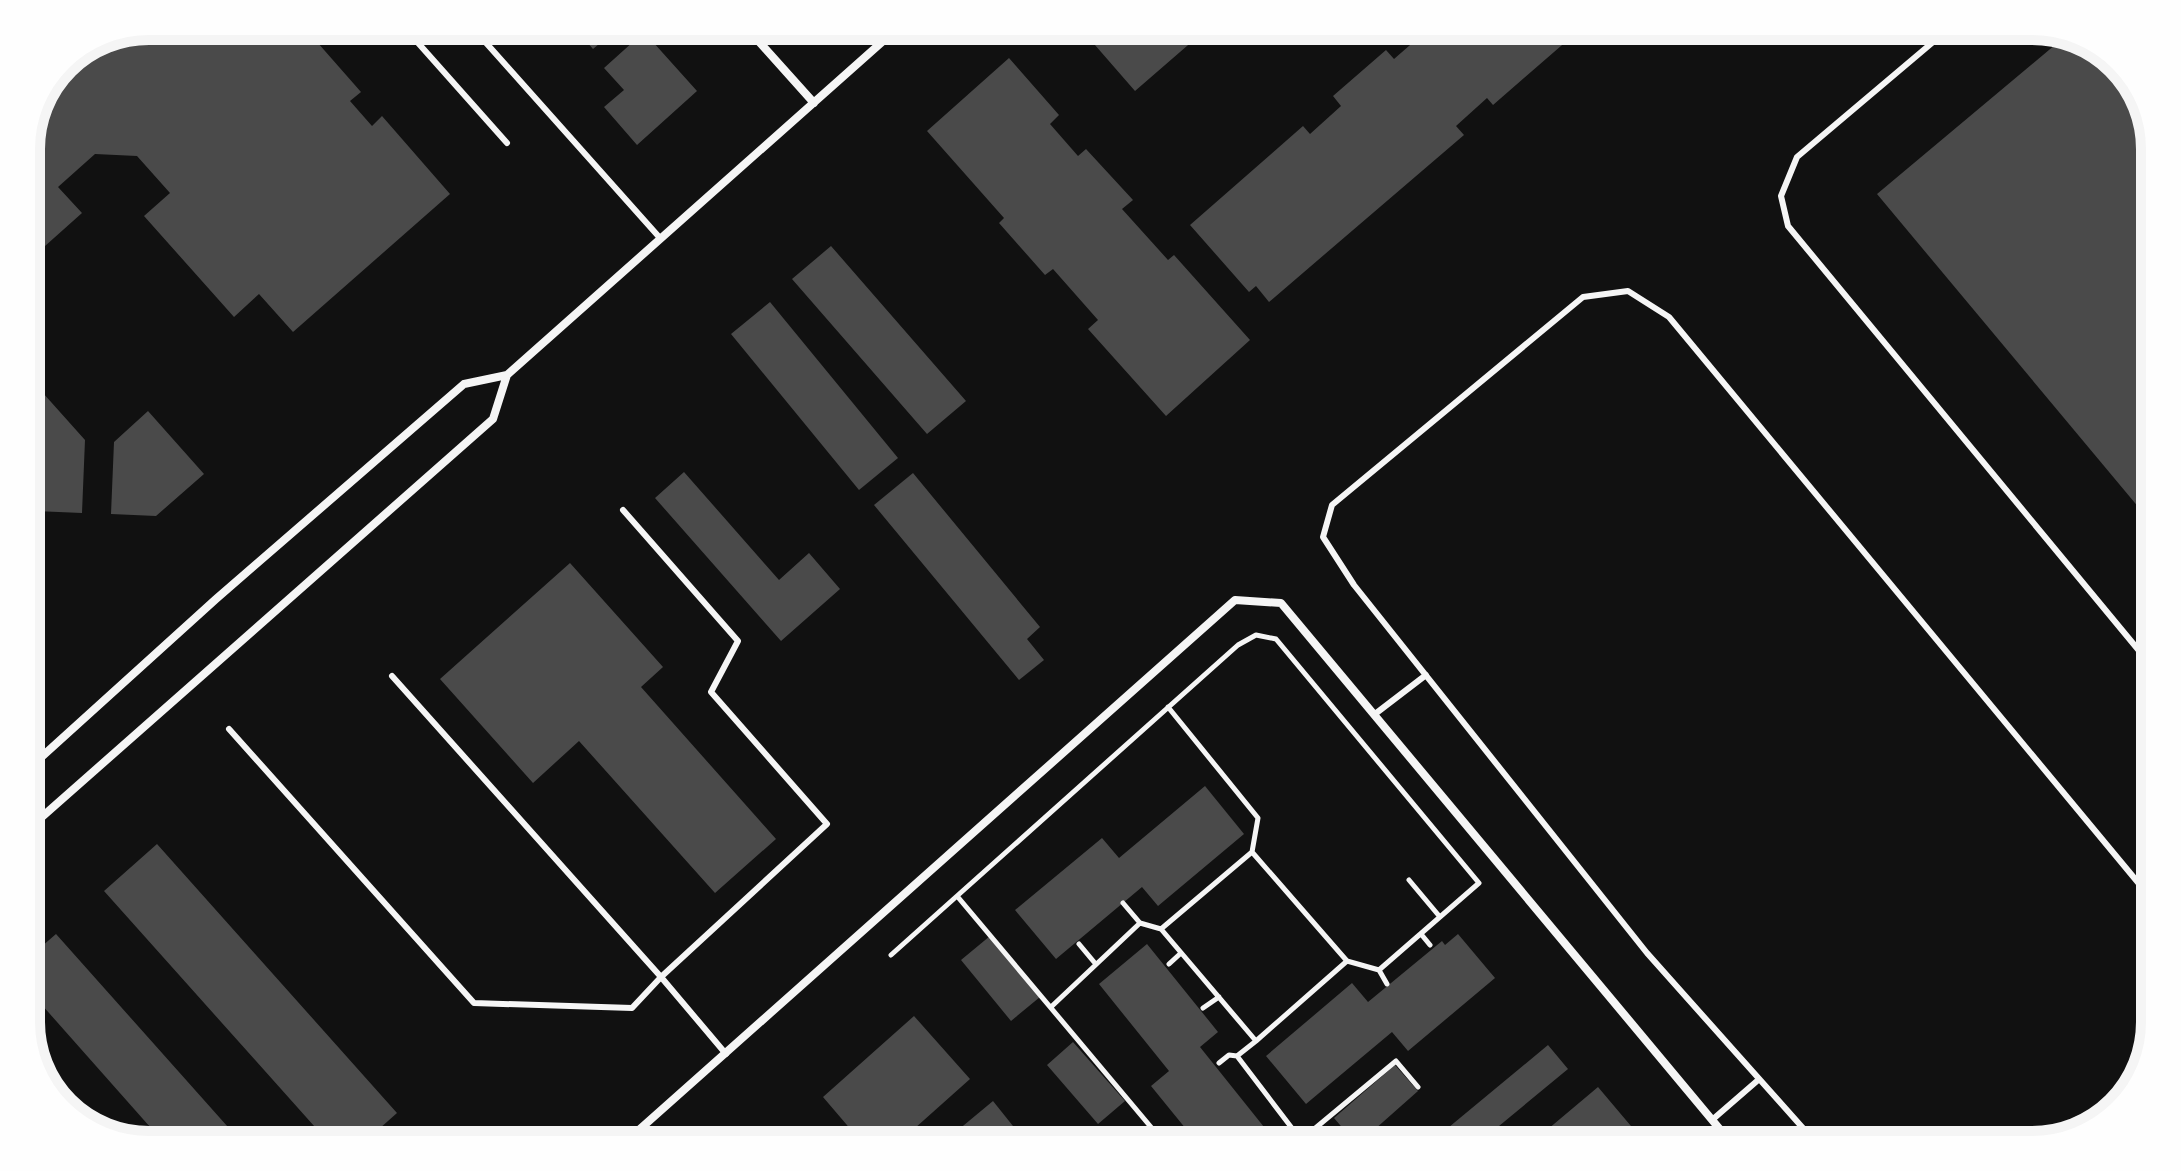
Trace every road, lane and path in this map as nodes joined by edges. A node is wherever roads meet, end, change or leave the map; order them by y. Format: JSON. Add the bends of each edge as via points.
{"nodes":[{"id":1,"x":415,"y":40,"type":"edge"},
{"id":2,"x":483,"y":40,"type":"edge"},
{"id":3,"x":758,"y":40,"type":"edge"},
{"id":4,"x":884,"y":40,"type":"edge"},
{"id":5,"x":1935,"y":40,"type":"edge"},
{"id":6,"x":814,"y":103,"type":"junction"},
{"id":7,"x":507,"y":143,"type":"dead end"},
{"id":8,"x":660,"y":238,"type":"junction"},
{"id":9,"x":507,"y":375,"type":"junction"},
{"id":10,"x":623,"y":510,"type":"dead end"},
{"id":11,"x":2141,"y":653,"type":"edge"},
{"id":12,"x":1426,"y":675,"type":"junction"},
{"id":13,"x":392,"y":676,"type":"dead end"},
{"id":14,"x":1168,"y":707,"type":"junction"},
{"id":15,"x":1375,"y":714,"type":"junction"},
{"id":16,"x":229,"y":729,"type":"dead end"},
{"id":17,"x":40,"y":758,"type":"edge"},
{"id":18,"x":40,"y":819,"type":"edge"},
{"id":19,"x":1252,"y":852,"type":"junction"},
{"id":20,"x":1409,"y":880,"type":"dead end"},
{"id":21,"x":2141,"y":886,"type":"edge"},
{"id":22,"x":957,"y":896,"type":"junction"},
{"id":23,"x":1123,"y":903,"type":"dead end"},
{"id":24,"x":1440,"y":917,"type":"junction"},
{"id":25,"x":1140,"y":923,"type":"junction"},
{"id":26,"x":1161,"y":929,"type":"junction"},
{"id":27,"x":1421,"y":934,"type":"junction"},
{"id":28,"x":1079,"y":944,"type":"dead end"},
{"id":29,"x":1430,"y":945,"type":"dead end"},
{"id":30,"x":1181,"y":953,"type":"junction"},
{"id":31,"x":891,"y":955,"type":"dead end"},
{"id":32,"x":1347,"y":961,"type":"junction"},
{"id":33,"x":1094,"y":962,"type":"junction"},
{"id":34,"x":1169,"y":964,"type":"dead end"},
{"id":35,"x":1379,"y":970,"type":"junction"},
{"id":36,"x":661,"y":977,"type":"junction"},
{"id":37,"x":1387,"y":984,"type":"dead end"},
{"id":38,"x":1219,"y":997,"type":"junction"},
{"id":39,"x":1051,"y":1007,"type":"junction"},
{"id":40,"x":1203,"y":1008,"type":"dead end"},
{"id":41,"x":1256,"y":1041,"type":"junction"},
{"id":42,"x":726,"y":1054,"type":"junction"},
{"id":43,"x":1237,"y":1056,"type":"junction"},
{"id":44,"x":1219,"y":1063,"type":"dead end"},
{"id":45,"x":1757,"y":1081,"type":"junction"},
{"id":46,"x":1418,"y":1087,"type":"dead end"},
{"id":47,"x":1712,"y":1120,"type":"junction"},
{"id":48,"x":638,"y":1131,"type":"edge"},
{"id":49,"x":1154,"y":1131,"type":"edge"},
{"id":50,"x":1294,"y":1131,"type":"edge"},
{"id":51,"x":1312,"y":1131,"type":"edge"},
{"id":52,"x":1721,"y":1131,"type":"edge"},
{"id":53,"x":1806,"y":1131,"type":"edge"}],
"edges":[{"from":1,"to":7,"type":"lane"},
{"from":2,"to":8,"type":"lane"},
{"from":3,"to":6,"type":"street"},
{"from":4,"to":6,"type":"street"},
{"from":5,"to":11,"type":"lane","via":[[1797,157],[1781,196],[1788,226]]},
{"from":6,"to":8,"type":"street"},
{"from":8,"to":9,"type":"street"},
{"from":9,"to":17,"type":"street","via":[[464,384]]},
{"from":9,"to":18,"type":"street","via":[[493,419]]},
{"from":10,"to":36,"type":"lane","via":[[738,641],[711,692],[827,824]]},
{"from":12,"to":15,"type":"lane"},
{"from":12,"to":21,"type":"lane","via":[[1323,537],[1332,505],[1583,297],[1628,291],[1669,317]]},
{"from":12,"to":45,"type":"lane","via":[[1647,953]]},
{"from":13,"to":36,"type":"lane"},
{"from":14,"to":19,"type":"path","via":[[1258,818]]},
{"from":14,"to":22,"type":"path"},
{"from":14,"to":24,"type":"path","via":[[1238,645],[1256,635],[1276,639],[1479,883]]},
{"from":15,"to":42,"type":"street","via":[[1281,603],[1235,600]]},
{"from":15,"to":47,"type":"street"},
{"from":16,"to":36,"type":"lane","via":[[474,1003],[632,1008]]},
{"from":19,"to":26,"type":"path"},
{"from":19,"to":32,"type":"path"},
{"from":20,"to":24,"type":"path"},
{"from":22,"to":31,"type":"path"},
{"from":22,"to":39,"type":"path"},
{"from":23,"to":25,"type":"path"},
{"from":24,"to":27,"type":"path"},
{"from":25,"to":26,"type":"path"},
{"from":25,"to":33,"type":"path"},
{"from":26,"to":30,"type":"path"},
{"from":27,"to":29,"type":"path"},
{"from":27,"to":35,"type":"path"},
{"from":28,"to":33,"type":"path"},
{"from":30,"to":34,"type":"path"},
{"from":30,"to":38,"type":"path"},
{"from":32,"to":35,"type":"path"},
{"from":32,"to":41,"type":"path"},
{"from":33,"to":39,"type":"path"},
{"from":35,"to":37,"type":"path"},
{"from":36,"to":42,"type":"lane"},
{"from":38,"to":40,"type":"path"},
{"from":38,"to":41,"type":"path"},
{"from":39,"to":49,"type":"path"},
{"from":41,"to":43,"type":"path"},
{"from":42,"to":48,"type":"street"},
{"from":43,"to":44,"type":"path"},
{"from":43,"to":50,"type":"path"},
{"from":45,"to":47,"type":"lane"},
{"from":45,"to":53,"type":"lane"},
{"from":46,"to":51,"type":"path","via":[[1396,1061]]},
{"from":47,"to":52,"type":"street"}]}
